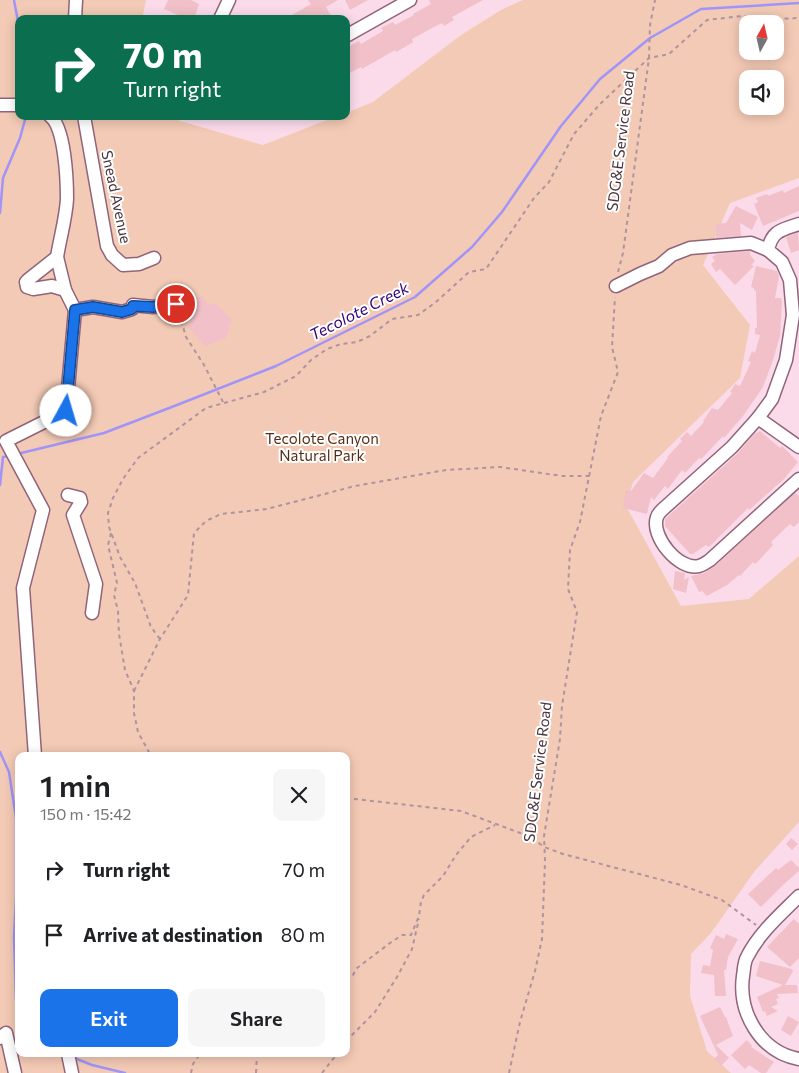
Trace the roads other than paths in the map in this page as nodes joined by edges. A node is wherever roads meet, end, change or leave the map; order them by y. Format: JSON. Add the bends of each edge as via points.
{"nodes":[{"id":1,"x":76,"y":0,"type":"edge"},
{"id":2,"x":229,"y":0,"type":"edge"},
{"id":3,"x":410,"y":0,"type":"edge"},
{"id":4,"x":75,"y":15,"type":"edge"},
{"id":5,"x":222,"y":15,"type":"edge"},
{"id":6,"x":350,"y":34,"type":"edge"},
{"id":7,"x":0,"y":105,"type":"edge"},
{"id":8,"x":15,"y":105,"type":"edge"},
{"id":9,"x":54,"y":120,"type":"edge"},
{"id":10,"x":85,"y":120,"type":"edge"},
{"id":11,"x":799,"y":224,"type":"edge"},
{"id":12,"x":768,"y":250,"type":"junction"},
{"id":13,"x":57,"y":257,"type":"junction"},
{"id":14,"x":154,"y":258,"type":"dead end"},
{"id":15,"x":616,"y":286,"type":"road end"},
{"id":16,"x":65,"y":290,"type":"junction"},
{"id":17,"x":176,"y":304,"type":"road end"},
{"id":18,"x":75,"y":310,"type":"junction"},
{"id":19,"x":758,"y":418,"type":"junction"},
{"id":20,"x":799,"y":447,"type":"edge"},
{"id":21,"x":799,"y":478,"type":"edge"},
{"id":22,"x":68,"y":495,"type":"dead end"},
{"id":23,"x":92,"y":613,"type":"dead end"},
{"id":24,"x":35,"y":752,"type":"edge"},
{"id":25,"x":799,"y":896,"type":"edge"},
{"id":26,"x":0,"y":1038,"type":"edge"},
{"id":27,"x":69,"y":1057,"type":"edge"},
{"id":28,"x":799,"y":1058,"type":"edge"},
{"id":29,"x":15,"y":1073,"type":"edge"},
{"id":30,"x":72,"y":1073,"type":"edge"}],
"edges":[{"from":1,"to":4,"type":"street"},
{"from":2,"to":5,"type":"street"},
{"from":3,"to":6,"type":"street"},
{"from":7,"to":8,"type":"street"},
{"from":9,"to":13,"type":"street","via":[[65,163],[67,200]]},
{"from":10,"to":14,"type":"street","name":"Snead Avenue","via":[[107,246],[123,265],[139,264]]},
{"from":11,"to":12,"type":"street","via":[[776,232]]},
{"from":12,"to":15,"type":"street","via":[[751,243],[690,248]]},
{"from":12,"to":19,"type":"street","via":[[782,262],[790,280],[792,315],[786,360],[772,399]]},
{"from":13,"to":16,"type":"street"},
{"from":13,"to":16,"type":"street","via":[[28,280],[26,286],[28,289],[52,286]]},
{"from":16,"to":18,"type":"street"},
{"from":17,"to":18,"type":"street","via":[[133,306],[122,312],[93,307]]},
{"from":18,"to":24,"type":"street","via":[[66,411],[6,441],[43,510],[23,588]]},
{"from":19,"to":20,"type":"street"},
{"from":19,"to":21,"type":"street","via":[[732,447],[662,510],[657,517],[656,528],[663,545],[679,560],[699,566],[710,560]]},
{"from":22,"to":23,"type":"street","via":[[80,498],[81,502],[73,515],[96,584]]},
{"from":25,"to":28,"type":"street","via":[[764,931],[745,959],[741,990],[749,1019],[758,1035],[770,1046]]},
{"from":26,"to":29,"type":"street","via":[[6,1033]]},
{"from":27,"to":30,"type":"street"}]}
